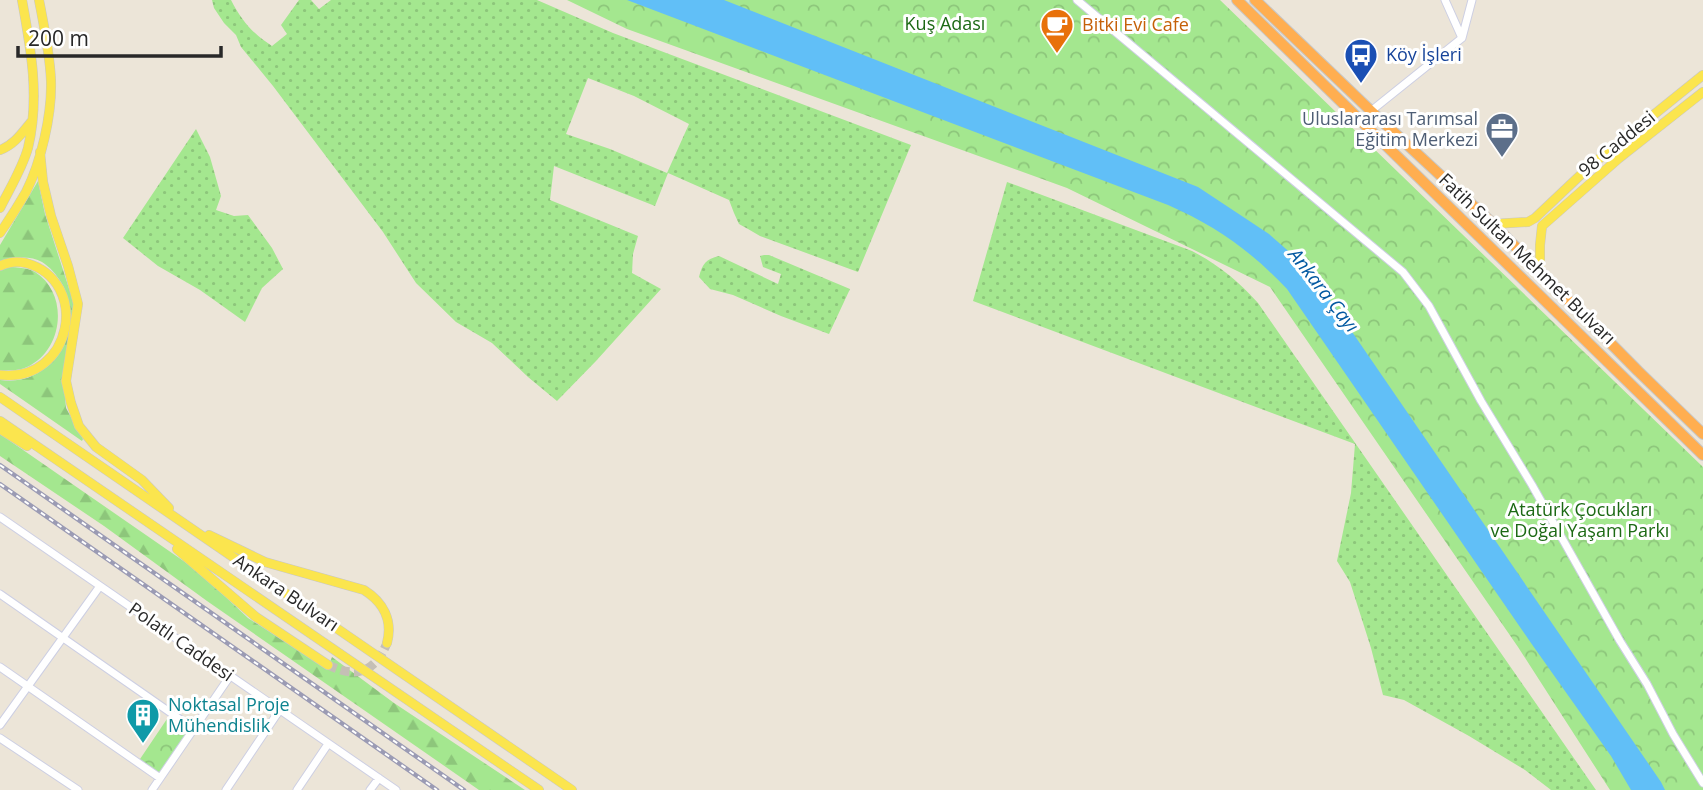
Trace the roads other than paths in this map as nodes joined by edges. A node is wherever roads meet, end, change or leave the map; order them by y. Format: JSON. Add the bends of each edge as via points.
{"nodes":[{"id":1,"x":22,"y":0,"type":"edge"},
{"id":2,"x":39,"y":0,"type":"edge"},
{"id":3,"x":1077,"y":0,"type":"edge"},
{"id":4,"x":1237,"y":0,"type":"edge"},
{"id":5,"x":1255,"y":0,"type":"edge"},
{"id":6,"x":1445,"y":0,"type":"edge"},
{"id":7,"x":1472,"y":0,"type":"edge"},
{"id":8,"x":1462,"y":38,"type":"junction"},
{"id":9,"x":1703,"y":75,"type":"edge"},
{"id":10,"x":1703,"y":92,"type":"edge"},
{"id":11,"x":1371,"y":111,"type":"junction"},
{"id":12,"x":32,"y":121,"type":"junction"},
{"id":13,"x":0,"y":150,"type":"edge"},
{"id":14,"x":40,"y":152,"type":"junction"},
{"id":15,"x":0,"y":208,"type":"edge"},
{"id":16,"x":1539,"y":222,"type":"junction"},
{"id":17,"x":1493,"y":224,"type":"junction"},
{"id":18,"x":0,"y":233,"type":"edge"},
{"id":19,"x":0,"y":266,"type":"edge"},
{"id":20,"x":1540,"y":273,"type":"junction"},
{"id":21,"x":0,"y":375,"type":"edge"},
{"id":22,"x":0,"y":397,"type":"edge"},
{"id":23,"x":0,"y":421,"type":"edge"},
{"id":24,"x":0,"y":429,"type":"edge"},
{"id":25,"x":1703,"y":434,"type":"edge"},
{"id":26,"x":1703,"y":455,"type":"edge"},
{"id":27,"x":113,"y":499,"type":"junction"},
{"id":28,"x":0,"y":517,"type":"edge"},
{"id":29,"x":185,"y":524,"type":"junction"},
{"id":30,"x":100,"y":586,"type":"junction"},
{"id":31,"x":0,"y":594,"type":"edge"},
{"id":32,"x":63,"y":637,"type":"junction"},
{"id":33,"x":387,"y":643,"type":"dead end"},
{"id":34,"x":328,"y":665,"type":"tunnel mouth"},
{"id":35,"x":0,"y":667,"type":"edge"},
{"id":36,"x":230,"y":676,"type":"junction"},
{"id":37,"x":29,"y":686,"type":"junction"},
{"id":38,"x":279,"y":711,"type":"junction"},
{"id":39,"x":0,"y":724,"type":"edge"},
{"id":40,"x":194,"y":729,"type":"junction"},
{"id":41,"x":0,"y":738,"type":"edge"},
{"id":42,"x":328,"y":744,"type":"junction"},
{"id":43,"x":160,"y":778,"type":"junction"},
{"id":44,"x":379,"y":778,"type":"junction"},
{"id":45,"x":1703,"y":783,"type":"edge"},
{"id":46,"x":78,"y":790,"type":"edge"},
{"id":47,"x":152,"y":790,"type":"edge"},
{"id":48,"x":226,"y":790,"type":"edge"},
{"id":49,"x":297,"y":790,"type":"edge"},
{"id":50,"x":370,"y":790,"type":"edge"},
{"id":51,"x":396,"y":790,"type":"edge"},
{"id":52,"x":539,"y":790,"type":"edge"},
{"id":53,"x":572,"y":790,"type":"edge"}],
"edges":[{"from":1,"to":12,"type":"main road","via":[[35,83]]},
{"from":2,"to":14,"type":"main road","via":[[51,81]]},
{"from":3,"to":45,"type":"street","via":[[1403,272],[1429,306]]},
{"from":4,"to":26,"type":"highway","name":"Fatih Sultan Mehmet Bulvarı"},
{"from":5,"to":11,"type":"highway","name":"Fatih Sultan Mehmet Bulvarı"},
{"from":6,"to":8,"type":"street"},
{"from":7,"to":8,"type":"street"},
{"from":8,"to":11,"type":"street"},
{"from":9,"to":16,"type":"main road","name":"98 Caddesi","via":[[1588,167]]},
{"from":10,"to":16,"type":"main road","name":"98 Caddesi"},
{"from":11,"to":17,"type":"highway","name":"Fatih Sultan Mehmet Bulvarı"},
{"from":12,"to":13,"type":"main road"},
{"from":12,"to":15,"type":"main road","via":[[20,171]]},
{"from":14,"to":18,"type":"main road","via":[[27,190]]},
{"from":14,"to":29,"type":"main road","via":[[48,204],[78,304],[66,381],[79,426],[96,447],[142,480]]},
{"from":16,"to":17,"type":"main road"},
{"from":16,"to":20,"type":"main road"},
{"from":17,"to":20,"type":"highway","name":"Fatih Sultan Mehmet Bulvarı"},
{"from":19,"to":21,"type":"main road","via":[[19,261],[47,273],[60,290],[66,312],[62,337],[43,365],[14,376]]},
{"from":20,"to":25,"type":"highway","name":"Fatih Sultan Mehmet Bulvarı"},
{"from":22,"to":29,"type":"main road","name":"Ankara Bulvarı"},
{"from":23,"to":27,"type":"main road","name":"Ankara Bulvarı"},
{"from":24,"to":27,"type":"main road"},
{"from":27,"to":34,"type":"main road","via":[[257,617]]},
{"from":27,"to":52,"type":"main road","name":"Ankara Bulvarı"},
{"from":28,"to":30,"type":"street","name":"Polatlı Caddesi"},
{"from":29,"to":33,"type":"main road","via":[[265,562],[364,590],[384,610]]},
{"from":29,"to":53,"type":"main road","name":"Ankara Bulvarı"},
{"from":30,"to":32,"type":"street"},
{"from":30,"to":36,"type":"street","name":"Polatlı Caddesi"},
{"from":31,"to":32,"type":"street"},
{"from":32,"to":37,"type":"street"},
{"from":32,"to":40,"type":"street"},
{"from":35,"to":37,"type":"street"},
{"from":36,"to":38,"type":"street","name":"Polatlı Caddesi"},
{"from":36,"to":40,"type":"street"},
{"from":37,"to":39,"type":"street"},
{"from":37,"to":43,"type":"street"},
{"from":38,"to":42,"type":"street","name":"Polatlı Caddesi"},
{"from":38,"to":48,"type":"street"},
{"from":40,"to":43,"type":"street"},
{"from":41,"to":46,"type":"street"},
{"from":42,"to":44,"type":"street","name":"Polatlı Caddesi"},
{"from":42,"to":49,"type":"street"},
{"from":43,"to":47,"type":"street"},
{"from":44,"to":50,"type":"street"},
{"from":44,"to":51,"type":"street","name":"Polatlı Caddesi"}]}
